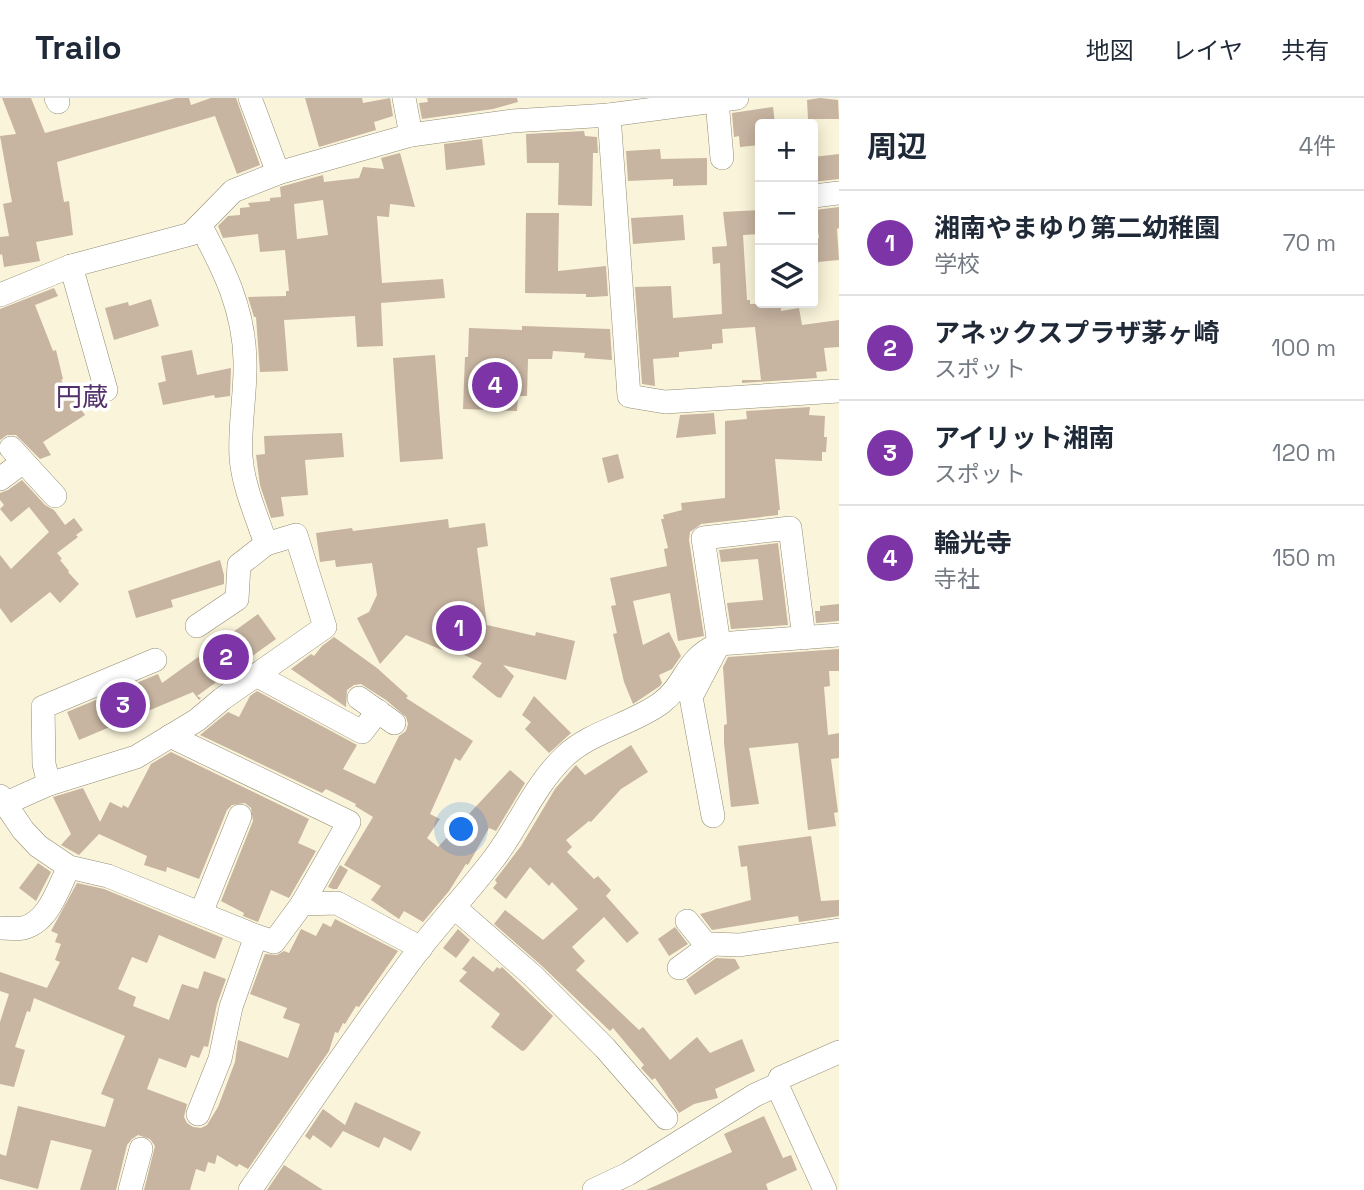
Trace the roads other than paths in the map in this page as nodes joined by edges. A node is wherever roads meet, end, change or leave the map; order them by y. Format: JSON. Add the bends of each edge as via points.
{"nodes":[{"id":1,"x":250,"y":98,"type":"edge"},
{"id":2,"x":404,"y":98,"type":"edge"},
{"id":3,"x":716,"y":100,"type":"edge"},
{"id":4,"x":597,"y":110,"type":"edge"},
{"id":5,"x":411,"y":135,"type":"junction"},
{"id":6,"x":722,"y":159,"type":"dead end"},
{"id":7,"x":278,"y":173,"type":"junction"},
{"id":8,"x":839,"y":192,"type":"edge"},
{"id":9,"x":818,"y":195,"type":"edge"},
{"id":10,"x":200,"y":225,"type":"junction"},
{"id":11,"x":71,"y":266,"type":"junction"},
{"id":12,"x":0,"y":295,"type":"edge"},
{"id":13,"x":106,"y":390,"type":"dead end"},
{"id":14,"x":839,"y":391,"type":"edge"},
{"id":15,"x":0,"y":479,"type":"edge"},
{"id":16,"x":55,"y":496,"type":"dead end"},
{"id":17,"x":266,"y":544,"type":"junction"},
{"id":18,"x":197,"y":626,"type":"dead end"},
{"id":19,"x":839,"y":635,"type":"edge"},
{"id":20,"x":804,"y":638,"type":"junction"},
{"id":21,"x":719,"y":644,"type":"junction"},
{"id":22,"x":155,"y":660,"type":"dead end"},
{"id":23,"x":258,"y":676,"type":"junction"},
{"id":24,"x":377,"y":711,"type":"dead end"},
{"id":25,"x":170,"y":736,"type":"junction"},
{"id":26,"x":49,"y":784,"type":"junction"},
{"id":27,"x":2,"y":800,"type":"edge"},
{"id":28,"x":240,"y":816,"type":"dead end"},
{"id":29,"x":713,"y":816,"type":"dead end"},
{"id":30,"x":69,"y":867,"type":"junction"},
{"id":31,"x":302,"y":904,"type":"junction"},
{"id":32,"x":454,"y":907,"type":"junction"},
{"id":33,"x":201,"y":913,"type":"junction"},
{"id":34,"x":687,"y":921,"type":"dead end"},
{"id":35,"x":0,"y":928,"type":"edge"},
{"id":36,"x":839,"y":930,"type":"edge"},
{"id":37,"x":256,"y":936,"type":"junction"},
{"id":38,"x":708,"y":947,"type":"junction"},
{"id":39,"x":421,"y":948,"type":"junction"},
{"id":40,"x":679,"y":968,"type":"dead end"},
{"id":41,"x":839,"y":1052,"type":"edge"},
{"id":42,"x":777,"y":1085,"type":"junction"},
{"id":43,"x":196,"y":1104,"type":"dead end"},
{"id":44,"x":666,"y":1118,"type":"dead end"},
{"id":45,"x":141,"y":1149,"type":"dead end"},
{"id":46,"x":130,"y":1190,"type":"edge"},
{"id":47,"x":250,"y":1190,"type":"edge"},
{"id":48,"x":594,"y":1190,"type":"edge"},
{"id":49,"x":825,"y":1190,"type":"edge"}],
"edges":[{"from":1,"to":7,"type":"street"},
{"from":2,"to":5,"type":"street"},
{"from":3,"to":4,"type":"street"},
{"from":3,"to":6,"type":"street"},
{"from":4,"to":5,"type":"street"},
{"from":4,"to":14,"type":"street","via":[[628,396],[665,402]]},
{"from":5,"to":7,"type":"street"},
{"from":7,"to":10,"type":"street","via":[[233,191]]},
{"from":8,"to":9,"type":"street"},
{"from":10,"to":11,"type":"street","via":[[191,234]]},
{"from":10,"to":17,"type":"street","via":[[224,268],[242,331],[241,460]]},
{"from":11,"to":12,"type":"street"},
{"from":11,"to":13,"type":"street"},
{"from":15,"to":16,"type":"street","via":[[17,455]]},
{"from":17,"to":18,"type":"street","via":[[239,565],[237,599]]},
{"from":17,"to":23,"type":"street","via":[[296,535],[325,627]]},
{"from":19,"to":20,"type":"street"},
{"from":20,"to":21,"type":"street"},
{"from":20,"to":21,"type":"street","via":[[790,528],[703,538]]},
{"from":21,"to":29,"type":"street","via":[[691,696]]},
{"from":21,"to":32,"type":"street","via":[[694,660],[673,693],[659,704],[566,755],[543,780],[494,859]]},
{"from":22,"to":26,"type":"street","via":[[43,707]]},
{"from":23,"to":24,"type":"street","via":[[362,732]]},
{"from":23,"to":25,"type":"street"},
{"from":25,"to":26,"type":"street","via":[[136,757]]},
{"from":25,"to":31,"type":"street","via":[[349,822]]},
{"from":26,"to":27,"type":"street"},
{"from":27,"to":30,"type":"street","via":[[38,846]]},
{"from":28,"to":33,"type":"street"},
{"from":30,"to":33,"type":"street","via":[[108,876]]},
{"from":30,"to":35,"type":"street","via":[[45,915],[23,928]]},
{"from":31,"to":37,"type":"street","via":[[274,942]]},
{"from":31,"to":39,"type":"street","via":[[337,903]]},
{"from":32,"to":39,"type":"street"},
{"from":32,"to":44,"type":"street","via":[[533,976]]},
{"from":33,"to":37,"type":"street"},
{"from":34,"to":38,"type":"street"},
{"from":36,"to":38,"type":"street"},
{"from":37,"to":43,"type":"street","via":[[231,1007],[220,1059]]},
{"from":38,"to":40,"type":"street"},
{"from":39,"to":47,"type":"street"},
{"from":41,"to":42,"type":"street","via":[[780,1078]]},
{"from":42,"to":48,"type":"street"},
{"from":42,"to":49,"type":"street"},
{"from":45,"to":46,"type":"street"}]}
